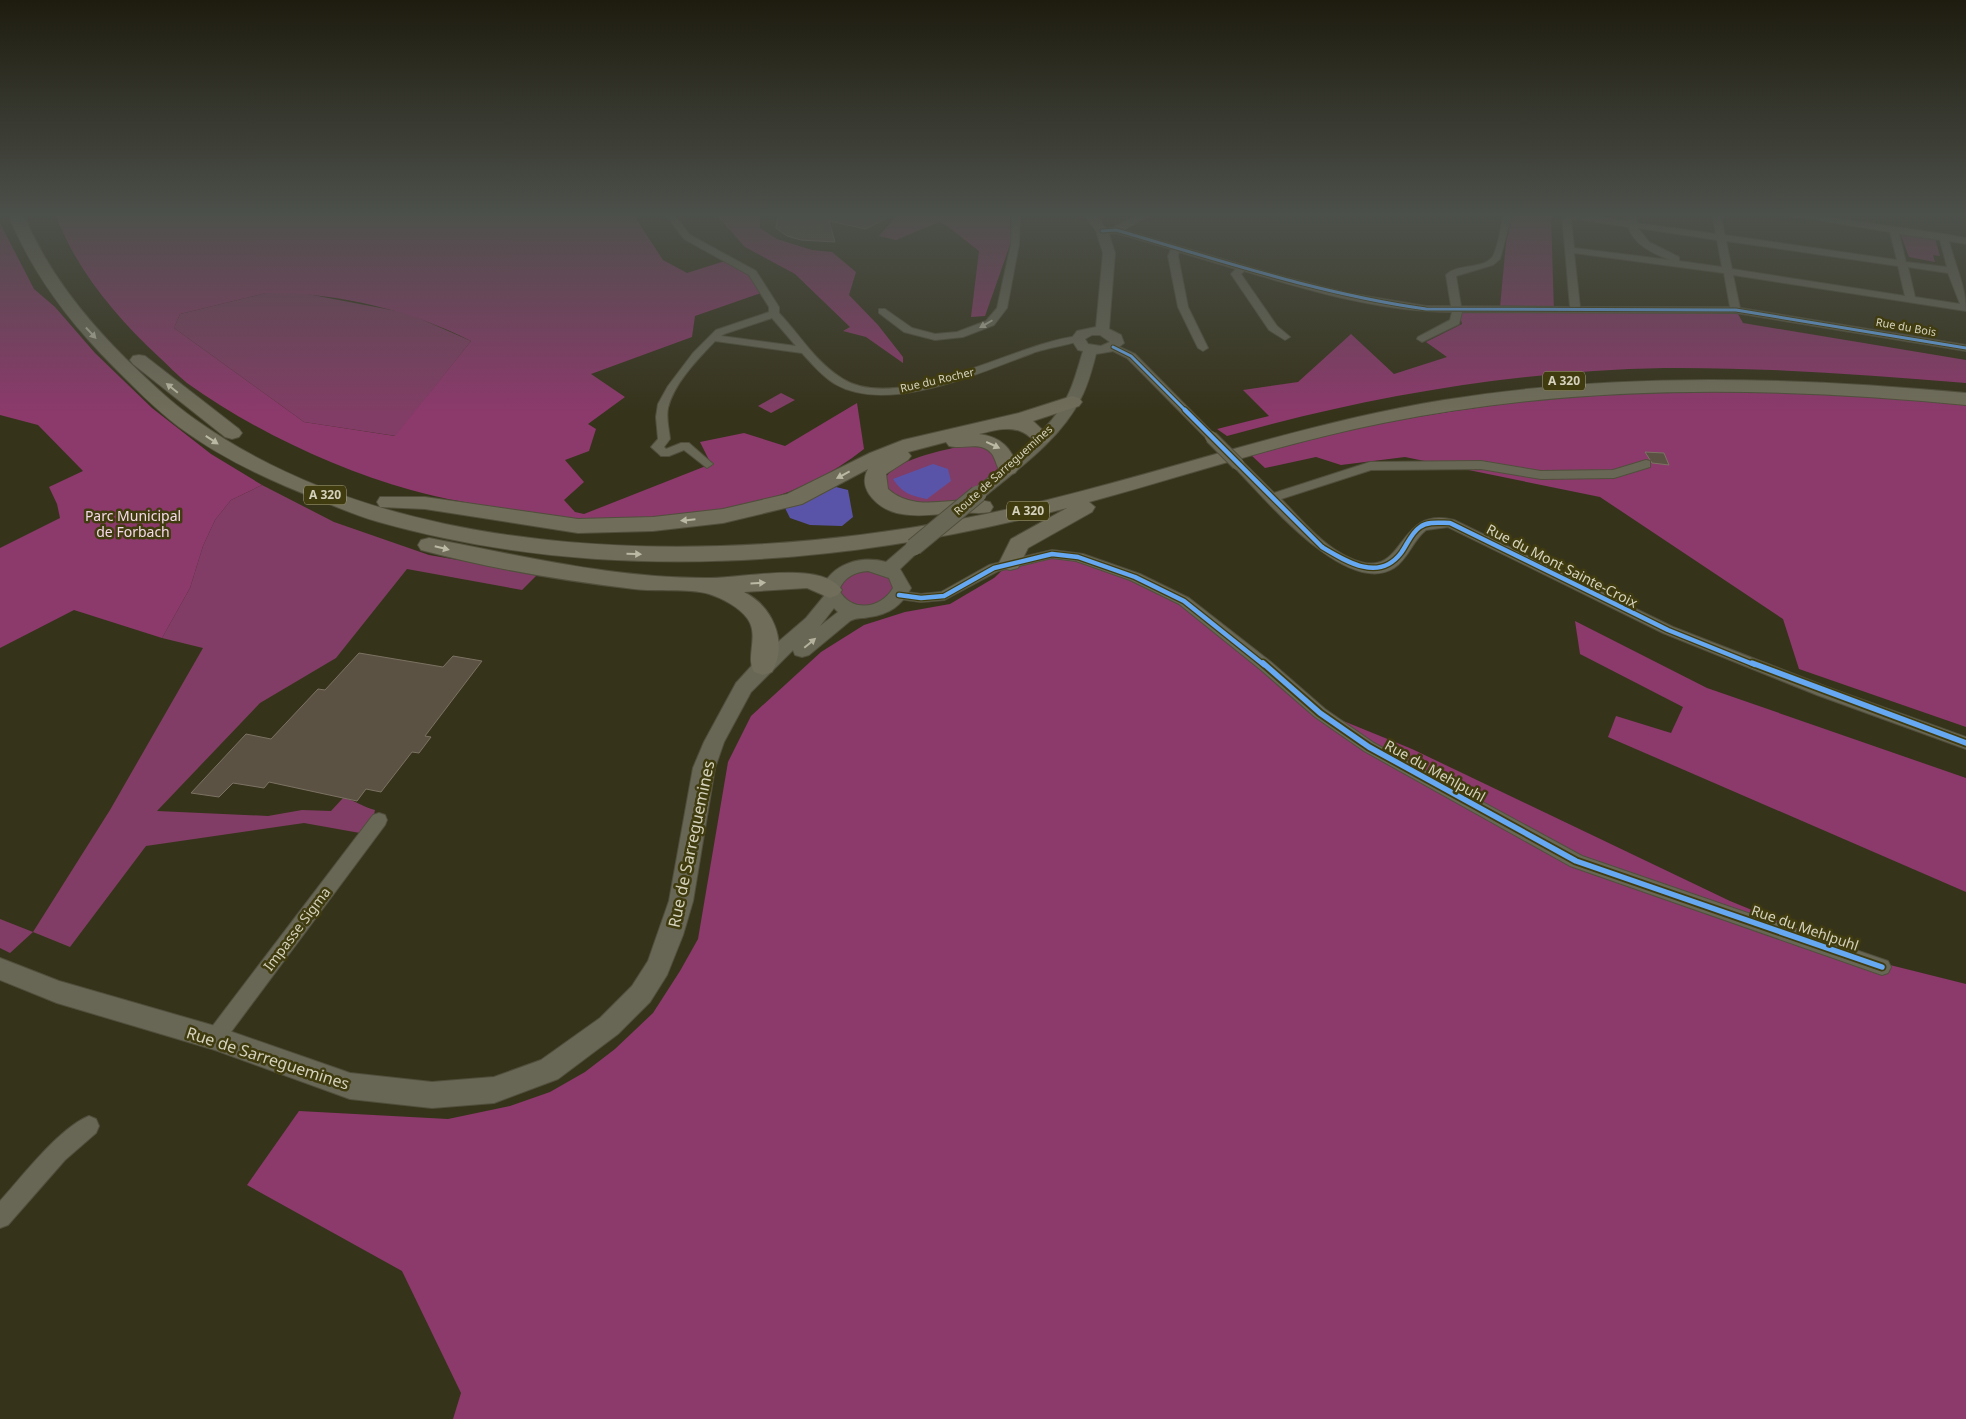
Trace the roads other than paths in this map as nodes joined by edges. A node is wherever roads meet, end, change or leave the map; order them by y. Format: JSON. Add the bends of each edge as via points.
{"nodes":[{"id":1,"x":49,"y":280,"type":"edge"},
{"id":2,"x":66,"y":280,"type":"edge"},
{"id":3,"x":757,"y":280,"type":"edge"},
{"id":4,"x":1008,"y":280,"type":"edge"},
{"id":5,"x":1106,"y":280,"type":"edge"},
{"id":6,"x":1178,"y":280,"type":"edge"},
{"id":7,"x":1240,"y":280,"type":"edge"},
{"id":8,"x":1288,"y":280,"type":"edge"},
{"id":9,"x":1451,"y":280,"type":"edge"},
{"id":10,"x":1572,"y":280,"type":"edge"},
{"id":11,"x":1730,"y":280,"type":"edge"},
{"id":12,"x":1788,"y":280,"type":"edge"},
{"id":13,"x":1906,"y":280,"type":"edge"},
{"id":14,"x":1956,"y":280,"type":"edge"},
{"id":15,"x":1911,"y":299,"type":"junction"},
{"id":16,"x":1966,"y":307,"type":"edge"},
{"id":17,"x":1457,"y":310,"type":"junction"},
{"id":18,"x":1574,"y":310,"type":"junction"},
{"id":19,"x":1736,"y":310,"type":"junction"},
{"id":20,"x":882,"y":311,"type":"dead end"},
{"id":21,"x":774,"y":314,"type":"junction"},
{"id":22,"x":1102,"y":332,"type":"junction"},
{"id":23,"x":1285,"y":337,"type":"dead end"},
{"id":24,"x":713,"y":338,"type":"junction"},
{"id":25,"x":1078,"y":339,"type":"junction"},
{"id":26,"x":1422,"y":339,"type":"dead end"},
{"id":27,"x":1113,"y":347,"type":"junction"},
{"id":28,"x":1202,"y":348,"type":"dead end"},
{"id":29,"x":1966,"y":348,"type":"edge"},
{"id":30,"x":804,"y":350,"type":"junction"},
{"id":31,"x":1090,"y":350,"type":"junction"},
{"id":32,"x":1966,"y":391,"type":"edge"},
{"id":33,"x":1966,"y":399,"type":"edge"},
{"id":34,"x":1072,"y":402,"type":"junction"},
{"id":35,"x":1004,"y":422,"type":"junction"},
{"id":36,"x":1041,"y":438,"type":"junction"},
{"id":37,"x":707,"y":464,"type":"dead end"},
{"id":38,"x":1646,"y":464,"type":"dead end"},
{"id":39,"x":1189,"y":467,"type":"junction"},
{"id":40,"x":1008,"y":469,"type":"junction"},
{"id":41,"x":271,"y":473,"type":"junction"},
{"id":42,"x":1272,"y":498,"type":"junction"},
{"id":43,"x":981,"y":501,"type":"junction"},
{"id":44,"x":388,"y":502,"type":"junction"},
{"id":45,"x":1010,"y":563,"type":"junction"},
{"id":46,"x":889,"y":569,"type":"junction"},
{"id":47,"x":711,"y":586,"type":"junction"},
{"id":48,"x":831,"y":594,"type":"junction"},
{"id":49,"x":900,"y":595,"type":"junction"},
{"id":50,"x":854,"y":611,"type":"junction"},
{"id":51,"x":767,"y":670,"type":"junction"},
{"id":52,"x":1966,"y":743,"type":"edge"},
{"id":53,"x":379,"y":820,"type":"dead end"},
{"id":54,"x":1882,"y":967,"type":"dead end"},
{"id":55,"x":0,"y":969,"type":"edge"},
{"id":56,"x":215,"y":1038,"type":"junction"},
{"id":57,"x":88,"y":1126,"type":"dead end"},
{"id":58,"x":0,"y":1218,"type":"edge"}],
"edges":[{"from":1,"to":41,"type":"highway","number":"A 320","one_way":true,"via":[[61,299],[156,398],[188,424]]},
{"from":44,"to":2,"type":"highway","number":"A 320","one_way":true,"via":[[278,459],[224,428],[124,348]]},
{"from":3,"to":21,"type":"street","name":"Rue du Rocher","via":[[774,308]]},
{"from":4,"to":20,"type":"street","one_way":true,"via":[[1002,308],[990,323],[959,335],[935,337],[908,330]]},
{"from":5,"to":22,"type":"main road"},
{"from":6,"to":28,"type":"street","via":[[1183,307]]},
{"from":7,"to":23,"type":"street","via":[[1273,328]]},
{"from":8,"to":17,"type":"street","name":"Rue du Bois","via":[[1377,303]]},
{"from":9,"to":17,"type":"street"},
{"from":10,"to":18,"type":"street"},
{"from":11,"to":19,"type":"street"},
{"from":12,"to":15,"type":"street"},
{"from":13,"to":15,"type":"street"},
{"from":14,"to":16,"type":"street"},
{"from":15,"to":16,"type":"street"},
{"from":17,"to":18,"type":"street","name":"Rue du Bois"},
{"from":17,"to":26,"type":"street","via":[[1455,322]]},
{"from":18,"to":19,"type":"street","name":"Rue du Bois"},
{"from":19,"to":29,"type":"street","name":"Rue du Bois"},
{"from":21,"to":24,"type":"street","via":[[720,332]]},
{"from":21,"to":30,"type":"street","name":"Rue du Rocher","via":[[790,329]]},
{"from":22,"to":25,"type":"main road","via":[[1091,331]]},
{"from":22,"to":27,"type":"main road","via":[[1116,338],[1117,343]]},
{"from":24,"to":30,"type":"street"},
{"from":24,"to":37,"type":"street","via":[[698,352],[665,402],[662,415],[664,439],[657,447],[664,454],[685,445]]},
{"from":25,"to":30,"type":"street","name":"Rue du Rocher","via":[[1050,343],[980,370],[952,377],[930,371],[934,382],[888,390],[864,390],[840,383]]},
{"from":25,"to":31,"type":"main road","via":[[1083,347]]},
{"from":27,"to":31,"type":"main road"},
{"from":27,"to":42,"type":"street","name":"Rue du Mont Sainte-Croix","bridge":true,"via":[[1131,356]]},
{"from":31,"to":34,"type":"main road","name":"Route de Sarreguemines"},
{"from":32,"to":43,"type":"highway","number":"A 320","via":[[1804,378],[1670,376],[1509,386],[1380,406]]},
{"from":33,"to":39,"type":"highway","number":"A 320","via":[[1812,387],[1679,385],[1601,388],[1511,396],[1399,414],[1306,434]]},
{"from":34,"to":35,"type":"highway"},
{"from":34,"to":36,"type":"main road","name":"Route de Sarreguemines"},
{"from":35,"to":36,"type":"highway","via":[[1028,426]]},
{"from":35,"to":44,"type":"highway","one_way":true,"via":[[910,444],[794,499],[723,516],[653,524],[578,526],[425,503]]},
{"from":36,"to":40,"type":"main road","name":"Route de Sarreguemines"},
{"from":38,"to":42,"type":"street","via":[[1614,474],[1541,475],[1480,465],[1370,466]]},
{"from":41,"to":39,"type":"highway","number":"A 320","one_way":true,"via":[[382,516],[456,533],[567,550],[707,554],[856,543],[955,527],[1098,493]]},
{"from":39,"to":45,"type":"highway","via":[[1169,478],[1074,512],[1019,544]]},
{"from":40,"to":43,"type":"main road","name":"Route de Sarreguemines"},
{"from":43,"to":40,"type":"highway","one_way":true,"via":[[934,510],[897,506],[879,494],[874,482],[877,471],[887,463],[907,454],[962,440],[979,440],[1001,449]]},
{"from":41,"to":47,"type":"highway","one_way":true,"via":[[293,494],[441,549],[635,582]]},
{"from":42,"to":52,"type":"street","name":"Rue du Mont Sainte-Croix","via":[[1322,547],[1362,566],[1388,566],[1395,561],[1413,533],[1425,524],[1450,524],[1668,630]]},
{"from":43,"to":44,"type":"highway","number":"A 320","via":[[856,531],[710,541],[575,537],[467,522]]},
{"from":43,"to":46,"type":"main road","name":"Route de Sarreguemines","bridge":true,"via":[[914,547]]},
{"from":45,"to":49,"type":"street","name":"Rue du Mehlpuhl","via":[[972,579],[944,596],[921,598]]},
{"from":45,"to":54,"type":"street","name":"Rue du Mehlpuhl","via":[[1052,554],[1078,557],[1135,577],[1184,601],[1320,713],[1369,747],[1576,861]]},
{"from":46,"to":48,"type":"main road","via":[[868,565],[846,570],[832,583]]},
{"from":46,"to":49,"type":"main road","via":[[900,581]]},
{"from":47,"to":48,"type":"highway","one_way":true,"via":[[807,580],[822,584]]},
{"from":47,"to":51,"type":"highway","via":[[742,599],[762,617],[766,631]]},
{"from":48,"to":50,"type":"main road","via":[[841,606]]},
{"from":48,"to":51,"type":"main road","via":[[813,622]]},
{"from":49,"to":50,"type":"main road","via":[[886,607]]},
{"from":51,"to":50,"type":"main road","one_way":true},
{"from":51,"to":56,"type":"main road","name":"Rue de Sarreguemines","via":[[727,717],[704,768],[681,901],[672,935],[658,967],[641,994],[609,1026],[549,1070],[494,1090],[432,1095],[350,1086]]},
{"from":53,"to":56,"type":"street","name":"Impasse Sigma"},
{"from":55,"to":56,"type":"main road","name":"Rue de Sarreguemines","via":[[57,992]]},
{"from":57,"to":58,"type":"street","via":[[58,1153]]}]}
